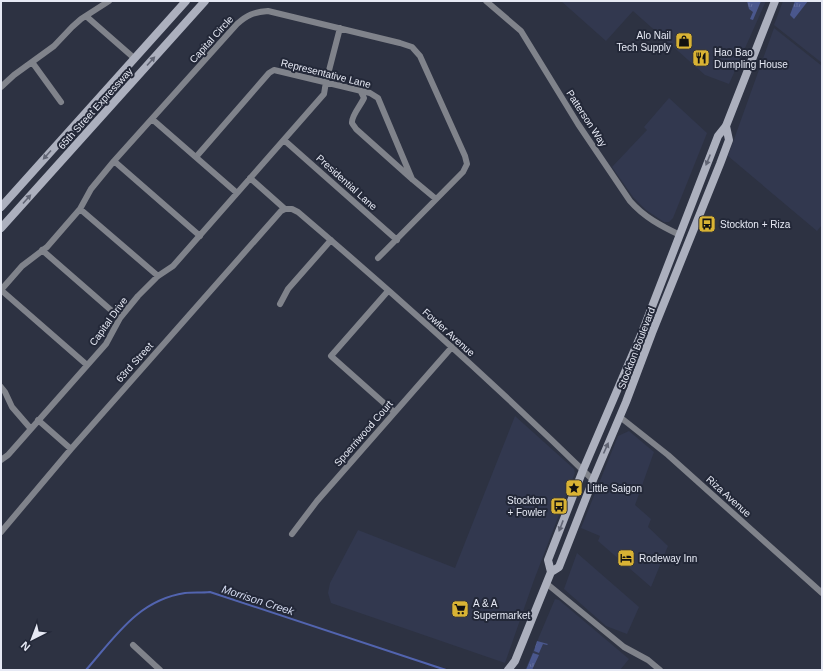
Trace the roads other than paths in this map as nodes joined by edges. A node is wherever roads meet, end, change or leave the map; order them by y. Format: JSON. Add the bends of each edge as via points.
{"nodes":[{"id":1,"x":109,"y":1,"type":"edge"},
{"id":2,"x":186,"y":1,"type":"edge"},
{"id":3,"x":205,"y":1,"type":"edge"},
{"id":4,"x":486,"y":1,"type":"edge"},
{"id":5,"x":775,"y":1,"type":"edge"},
{"id":6,"x":86,"y":16,"type":"junction"},
{"id":7,"x":340,"y":28,"type":"junction"},
{"id":8,"x":134,"y":58,"type":"junction"},
{"id":9,"x":32,"y":62,"type":"junction"},
{"id":10,"x":326,"y":82,"type":"junction"},
{"id":11,"x":1,"y":87,"type":"edge"},
{"id":12,"x":361,"y":92,"type":"junction"},
{"id":13,"x":61,"y":102,"type":"dead end"},
{"id":14,"x":152,"y":119,"type":"junction"},
{"id":15,"x":726,"y":126,"type":"junction"},
{"id":16,"x":284,"y":140,"type":"junction"},
{"id":17,"x":196,"y":157,"type":"junction"},
{"id":18,"x":114,"y":161,"type":"junction"},
{"id":19,"x":250,"y":178,"type":"junction"},
{"id":20,"x":412,"y":179,"type":"junction"},
{"id":21,"x":237,"y":193,"type":"junction"},
{"id":22,"x":436,"y":199,"type":"junction"},
{"id":23,"x":1,"y":207,"type":"edge"},
{"id":24,"x":80,"y":209,"type":"junction"},
{"id":25,"x":285,"y":209,"type":"junction"},
{"id":26,"x":1,"y":228,"type":"edge"},
{"id":27,"x":680,"y":235,"type":"junction"},
{"id":28,"x":200,"y":236,"type":"junction"},
{"id":29,"x":331,"y":240,"type":"junction"},
{"id":30,"x":397,"y":240,"type":"junction"},
{"id":31,"x":42,"y":250,"type":"junction"},
{"id":32,"x":378,"y":258,"type":"dead end"},
{"id":33,"x":158,"y":276,"type":"junction"},
{"id":34,"x":1,"y":290,"type":"edge"},
{"id":35,"x":388,"y":291,"type":"junction"},
{"id":36,"x":666,"y":298,"type":"junction"},
{"id":37,"x":280,"y":304,"type":"dead end"},
{"id":38,"x":120,"y":318,"type":"junction"},
{"id":39,"x":452,"y":347,"type":"junction"},
{"id":40,"x":86,"y":365,"type":"junction"},
{"id":41,"x":1,"y":387,"type":"edge"},
{"id":42,"x":394,"y":412,"type":"junction"},
{"id":43,"x":607,"y":413,"type":"junction"},
{"id":44,"x":620,"y":417,"type":"junction"},
{"id":45,"x":38,"y":420,"type":"junction"},
{"id":46,"x":31,"y":429,"type":"junction"},
{"id":47,"x":71,"y":449,"type":"junction"},
{"id":48,"x":1,"y":460,"type":"edge"},
{"id":49,"x":583,"y":470,"type":"junction"},
{"id":50,"x":593,"y":480,"type":"junction"},
{"id":51,"x":1,"y":532,"type":"edge"},
{"id":52,"x":292,"y":534,"type":"dead end"},
{"id":53,"x":551,"y":572,"type":"junction"},
{"id":54,"x":546,"y":583,"type":"junction"},
{"id":55,"x":822,"y":593,"type":"edge"},
{"id":56,"x":133,"y":646,"type":"dead end"},
{"id":57,"x":515,"y":661,"type":"junction"},
{"id":58,"x":160,"y":670,"type":"edge"},
{"id":59,"x":508,"y":670,"type":"edge"},
{"id":60,"x":515,"y":670,"type":"edge"},
{"id":61,"x":660,"y":670,"type":"edge"}],
"edges":[{"from":1,"to":6,"type":"street"},
{"from":2,"to":8,"type":"main road","name":"65th Street Expressway"},
{"from":26,"to":3,"type":"main road","name":"65th Street Expressway","one_way":true},
{"from":4,"to":27,"type":"street","name":"Patterson Way","via":[[520,30],[578,124],[638,211]]},
{"from":5,"to":15,"type":"main road","name":"Stockton Boulevard"},
{"from":6,"to":8,"type":"street"},
{"from":6,"to":9,"type":"street","via":[[54,46]]},
{"from":7,"to":10,"type":"street","name":"Capital Drive"},
{"from":7,"to":14,"type":"street","name":"Capital Circle","via":[[268,11],[245,16]]},
{"from":7,"to":22,"type":"street","name":"Capital Circle","via":[[412,47],[420,56],[467,164],[463,172]]},
{"from":8,"to":23,"type":"main road","name":"65th Street Expressway","one_way":true},
{"from":9,"to":11,"type":"street"},
{"from":9,"to":13,"type":"street"},
{"from":10,"to":12,"type":"street","name":"Representative Lane"},
{"from":10,"to":16,"type":"street","name":"Capital Drive","via":[[324,94]]},
{"from":10,"to":17,"type":"street","name":"Representative Lane","via":[[274,70]]},
{"from":12,"to":20,"type":"street","name":"Representative Lane","via":[[370,93],[378,98]]},
{"from":12,"to":20,"type":"street","via":[[364,98],[353,116],[352,123]]},
{"from":14,"to":17,"type":"street"},
{"from":14,"to":18,"type":"street","name":"Capital Circle"},
{"from":15,"to":27,"type":"main road","name":"Stockton Boulevard","one_way":true,"via":[[718,136]]},
{"from":15,"to":36,"type":"main road","name":"Stockton Boulevard","via":[[729,140]]},
{"from":16,"to":19,"type":"street","name":"Capital Drive"},
{"from":16,"to":30,"type":"street","name":"Presidential Lane"},
{"from":17,"to":21,"type":"street"},
{"from":18,"to":24,"type":"street","name":"Capital Circle","via":[[91,189]]},
{"from":18,"to":28,"type":"street"},
{"from":19,"to":21,"type":"street","name":"Capital Drive"},
{"from":19,"to":25,"type":"street"},
{"from":20,"to":22,"type":"street"},
{"from":21,"to":28,"type":"street","name":"Capital Drive"},
{"from":22,"to":30,"type":"street","name":"Capital Circle"},
{"from":24,"to":31,"type":"street","name":"Capital Circle"},
{"from":24,"to":33,"type":"street"},
{"from":25,"to":29,"type":"street","name":"Fowler Avenue","via":[[298,212]]},
{"from":25,"to":47,"type":"street","name":"63rd Street"},
{"from":27,"to":36,"type":"main road","via":[[681,246],[663,288]]},
{"from":27,"to":43,"type":"main road","name":"Stockton Boulevard"},
{"from":28,"to":33,"type":"street","name":"Capital Drive","via":[[173,266]]},
{"from":29,"to":35,"type":"street","name":"Fowler Avenue"},
{"from":29,"to":37,"type":"street","via":[[288,289]]},
{"from":30,"to":32,"type":"street","name":"Capital Circle"},
{"from":31,"to":34,"type":"street","name":"Capital Circle","via":[[22,266]]},
{"from":31,"to":38,"type":"street"},
{"from":33,"to":38,"type":"street","name":"Capital Drive"},
{"from":34,"to":40,"type":"street","name":"Capital Circle"},
{"from":35,"to":39,"type":"street","name":"Fowler Avenue"},
{"from":35,"to":42,"type":"street","via":[[331,356]]},
{"from":36,"to":44,"type":"main road","name":"Stockton Boulevard"},
{"from":38,"to":40,"type":"street","name":"Capital Drive","via":[[109,339]]},
{"from":39,"to":42,"type":"street","name":"Spoerriwood Court"},
{"from":39,"to":49,"type":"street","name":"Fowler Avenue"},
{"from":40,"to":45,"type":"street","name":"Capital Drive"},
{"from":41,"to":46,"type":"street","via":[[12,407]]},
{"from":42,"to":52,"type":"street","name":"Spoerriwood Court"},
{"from":43,"to":44,"type":"main road"},
{"from":43,"to":49,"type":"main road","name":"Stockton Boulevard"},
{"from":50,"to":44,"type":"main road","name":"Stockton Boulevard","one_way":true},
{"from":44,"to":55,"type":"street","name":"Riza Avenue","via":[[668,455]]},
{"from":45,"to":46,"type":"street","name":"Capital Drive"},
{"from":45,"to":47,"type":"street"},
{"from":46,"to":48,"type":"street","name":"Capital Drive"},
{"from":47,"to":51,"type":"street","name":"63rd Street"},
{"from":49,"to":50,"type":"street","name":"Fowler Avenue"},
{"from":49,"to":53,"type":"main road","name":"Stockton Boulevard","one_way":true,"via":[[548,560]]},
{"from":50,"to":53,"type":"main road","name":"Stockton Boulevard","via":[[559,567]]},
{"from":53,"to":54,"type":"main road","name":"Stockton Boulevard"},
{"from":54,"to":57,"type":"main road","name":"Stockton Boulevard"},
{"from":54,"to":61,"type":"street","via":[[624,647]]},
{"from":56,"to":58,"type":"street"},
{"from":57,"to":59,"type":"main road","name":"Stockton Boulevard"},
{"from":57,"to":60,"type":"main road","name":"Stockton Boulevard"}]}
